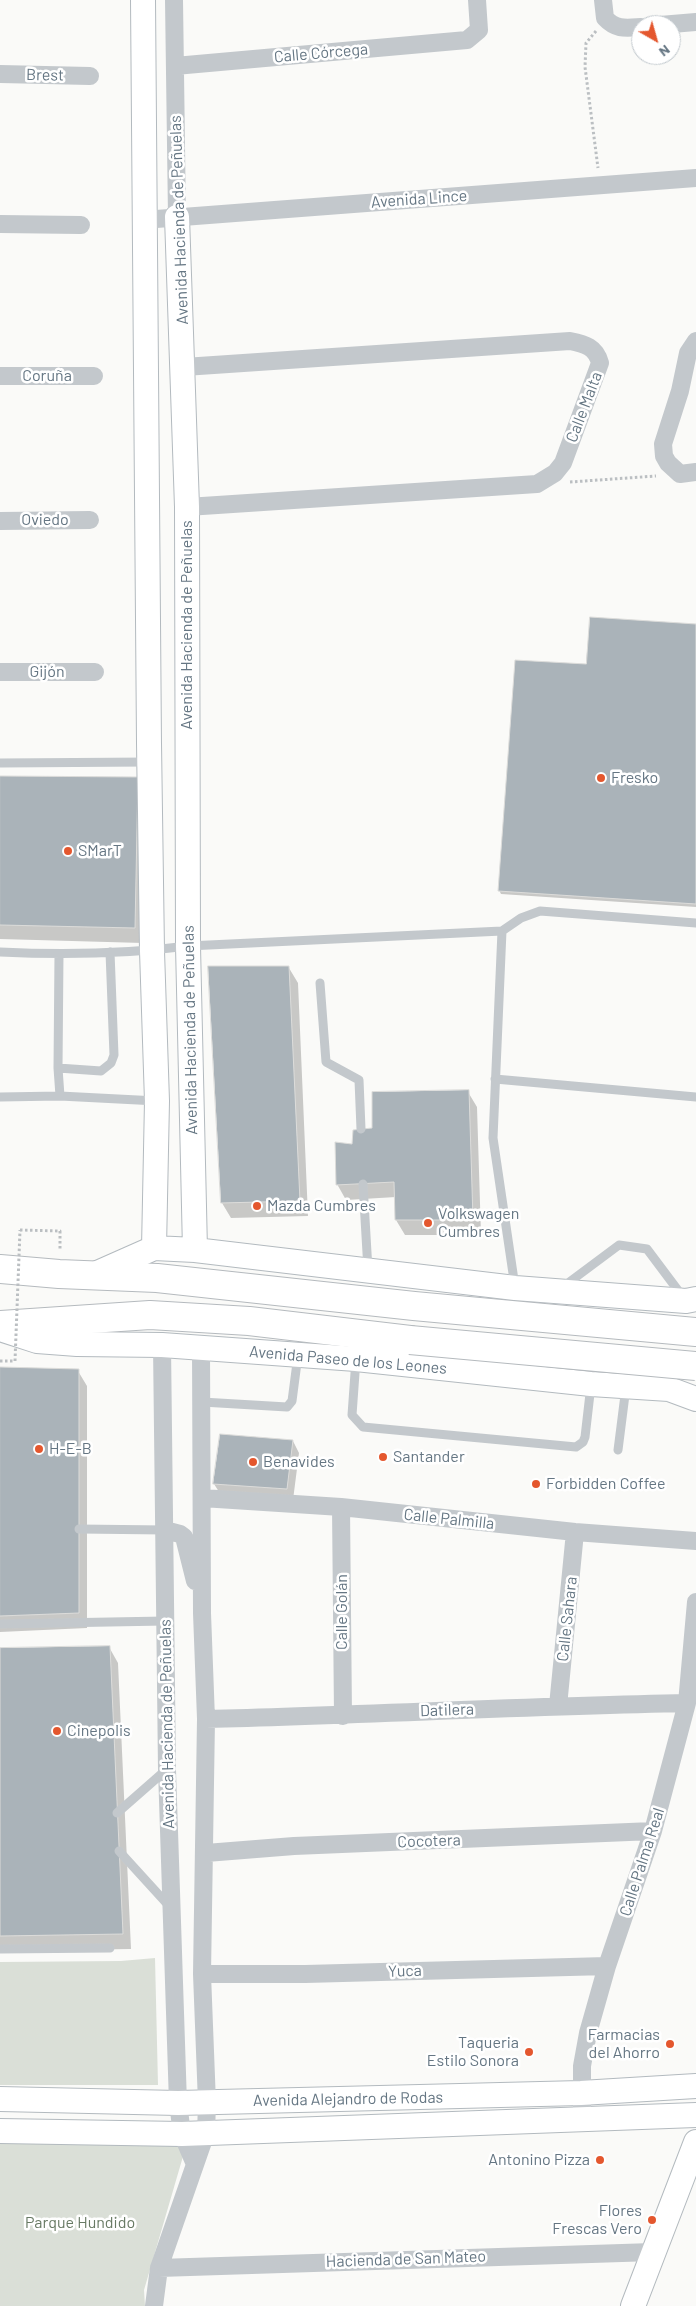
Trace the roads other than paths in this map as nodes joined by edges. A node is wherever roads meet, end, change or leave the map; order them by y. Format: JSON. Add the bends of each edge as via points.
{"nodes":[{"id":1,"x":142,"y":0,"type":"edge"},
{"id":2,"x":174,"y":0,"type":"edge"},
{"id":3,"x":477,"y":0,"type":"edge"},
{"id":4,"x":603,"y":0,"type":"edge"},
{"id":5,"x":696,"y":22,"type":"edge"},
{"id":6,"x":681,"y":23,"type":"edge"},
{"id":7,"x":631,"y":27,"type":"edge"},
{"id":8,"x":175,"y":66,"type":"junction"},
{"id":9,"x":0,"y":74,"type":"edge"},
{"id":10,"x":90,"y":76,"type":"dead end"},
{"id":11,"x":696,"y":178,"type":"edge"},
{"id":12,"x":178,"y":217,"type":"junction"},
{"id":13,"x":143,"y":220,"type":"junction"},
{"id":14,"x":0,"y":224,"type":"edge"},
{"id":15,"x":81,"y":225,"type":"dead end"},
{"id":16,"x":696,"y":341,"type":"edge"},
{"id":17,"x":184,"y":367,"type":"junction"},
{"id":18,"x":0,"y":376,"type":"edge"},
{"id":19,"x":94,"y":376,"type":"dead end"},
{"id":20,"x":688,"y":473,"type":"edge"},
{"id":21,"x":187,"y":508,"type":"junction"},
{"id":22,"x":0,"y":520,"type":"edge"},
{"id":23,"x":90,"y":520,"type":"dead end"},
{"id":24,"x":0,"y":672,"type":"edge"},
{"id":25,"x":95,"y":672,"type":"dead end"},
{"id":26,"x":149,"y":762,"type":"junction"},
{"id":27,"x":0,"y":763,"type":"edge"},
{"id":28,"x":696,"y":923,"type":"edge"},
{"id":29,"x":502,"y":931,"type":"junction"},
{"id":30,"x":188,"y":946,"type":"junction"},
{"id":31,"x":152,"y":951,"type":"junction"},
{"id":32,"x":0,"y":952,"type":"edge"},
{"id":33,"x":110,"y":952,"type":"junction"},
{"id":34,"x":59,"y":954,"type":"junction"},
{"id":35,"x":320,"y":983,"type":"dead end"},
{"id":36,"x":58,"y":1068,"type":"junction"},
{"id":37,"x":495,"y":1079,"type":"junction"},
{"id":38,"x":60,"y":1096,"type":"junction"},
{"id":39,"x":0,"y":1097,"type":"edge"},
{"id":40,"x":696,"y":1097,"type":"edge"},
{"id":41,"x":157,"y":1101,"type":"junction"},
{"id":42,"x":361,"y":1129,"type":"dead end"},
{"id":43,"x":363,"y":1184,"type":"dead end"},
{"id":44,"x":154,"y":1248,"type":"junction"},
{"id":45,"x":195,"y":1250,"type":"junction"},
{"id":46,"x":0,"y":1269,"type":"edge"},
{"id":47,"x":368,"y":1270,"type":"junction"},
{"id":48,"x":94,"y":1275,"type":"junction"},
{"id":49,"x":515,"y":1288,"type":"junction"},
{"id":50,"x":557,"y":1291,"type":"junction"},
{"id":51,"x":691,"y":1300,"type":"edge"},
{"id":52,"x":0,"y":1325,"type":"edge"},
{"id":53,"x":696,"y":1326,"type":"edge"},
{"id":54,"x":0,"y":1330,"type":"edge"},
{"id":55,"x":696,"y":1332,"type":"edge"},
{"id":56,"x":162,"y":1345,"type":"junction"},
{"id":57,"x":201,"y":1348,"type":"junction"},
{"id":58,"x":298,"y":1355,"type":"junction"},
{"id":59,"x":696,"y":1357,"type":"edge"},
{"id":60,"x":356,"y":1358,"type":"junction"},
{"id":61,"x":696,"y":1366,"type":"edge"},
{"id":62,"x":591,"y":1384,"type":"junction"},
{"id":63,"x":626,"y":1387,"type":"junction"},
{"id":64,"x":669,"y":1389,"type":"junction"},
{"id":65,"x":696,"y":1399,"type":"edge"},
{"id":66,"x":202,"y":1402,"type":"junction"},
{"id":67,"x":618,"y":1450,"type":"dead end"},
{"id":68,"x":202,"y":1498,"type":"junction"},
{"id":69,"x":341,"y":1507,"type":"junction"},
{"id":70,"x":79,"y":1529,"type":"dead end"},
{"id":71,"x":165,"y":1530,"type":"junction"},
{"id":72,"x":575,"y":1532,"type":"junction"},
{"id":73,"x":696,"y":1541,"type":"edge"},
{"id":74,"x":696,"y":1602,"type":"edge"},
{"id":75,"x":202,"y":1613,"type":"junction"},
{"id":76,"x":165,"y":1621,"type":"junction"},
{"id":77,"x":0,"y":1624,"type":"edge"},
{"id":78,"x":687,"y":1703,"type":"junction"},
{"id":79,"x":558,"y":1706,"type":"junction"},
{"id":80,"x":342,"y":1716,"type":"junction"},
{"id":81,"x":206,"y":1719,"type":"junction"},
{"id":82,"x":167,"y":1770,"type":"junction"},
{"id":83,"x":117,"y":1813,"type":"dead end"},
{"id":84,"x":653,"y":1831,"type":"junction"},
{"id":85,"x":119,"y":1851,"type":"dead end"},
{"id":86,"x":206,"y":1853,"type":"junction"},
{"id":87,"x":170,"y":1907,"type":"junction"},
{"id":88,"x":110,"y":1948,"type":"dead end"},
{"id":89,"x":0,"y":1949,"type":"edge"},
{"id":90,"x":607,"y":1966,"type":"junction"},
{"id":91,"x":202,"y":1974,"type":"junction"},
{"id":92,"x":696,"y":2086,"type":"edge"},
{"id":93,"x":580,"y":2093,"type":"junction"},
{"id":94,"x":0,"y":2099,"type":"edge"},
{"id":95,"x":207,"y":2102,"type":"junction"},
{"id":96,"x":178,"y":2103,"type":"junction"},
{"id":97,"x":696,"y":2116,"type":"edge"},
{"id":98,"x":582,"y":2120,"type":"junction"},
{"id":99,"x":0,"y":2131,"type":"edge"},
{"id":100,"x":206,"y":2133,"type":"junction"},
{"id":101,"x":182,"y":2134,"type":"junction"},
{"id":102,"x":696,"y":2142,"type":"edge"},
{"id":103,"x":194,"y":2162,"type":"junction"},
{"id":104,"x":653,"y":2252,"type":"junction"},
{"id":105,"x":159,"y":2268,"type":"junction"},
{"id":106,"x":154,"y":2306,"type":"edge"},
{"id":107,"x":633,"y":2306,"type":"edge"}],
"edges":[{"from":1,"to":13,"type":"street","name":"Avenida Hacienda de Peñuelas"},
{"from":2,"to":8,"type":"street","name":"Avenida Hacienda de Peñuelas"},
{"from":3,"to":8,"type":"street","name":"Calle Córcega","via":[[479,30],[467,40]]},
{"from":4,"to":7,"type":"street","via":[[605,18],[620,28]]},
{"from":5,"to":6,"type":"street"},
{"from":8,"to":12,"type":"street","name":"Avenida Hacienda de Peñuelas"},
{"from":9,"to":10,"type":"street","name":"Brest"},
{"from":11,"to":12,"type":"street","name":"Avenida Lince"},
{"from":12,"to":13,"type":"street","name":"Avenida Lince"},
{"from":12,"to":17,"type":"street","name":"Avenida Hacienda de Peñuelas"},
{"from":13,"to":26,"type":"street","name":"Avenida Hacienda de Peñuelas"},
{"from":14,"to":15,"type":"street"},
{"from":16,"to":20,"type":"street","via":[[688,353],[663,444],[668,463]]},
{"from":17,"to":21,"type":"street","name":"Avenida Hacienda de Peñuelas"},
{"from":17,"to":21,"type":"street","name":"Calle Malta","via":[[570,342],[593,349],[600,364],[562,463],[555,473],[537,484]]},
{"from":18,"to":19,"type":"street","name":"Coruña"},
{"from":21,"to":30,"type":"street","name":"Avenida Hacienda de Peñuelas"},
{"from":22,"to":23,"type":"street","name":"Oviedo"},
{"from":24,"to":25,"type":"street","name":"Gijón"},
{"from":26,"to":27,"type":"lane"},
{"from":26,"to":31,"type":"street","name":"Avenida Hacienda de Peñuelas"},
{"from":28,"to":29,"type":"lane","via":[[540,911],[521,918]]},
{"from":29,"to":30,"type":"lane"},
{"from":29,"to":37,"type":"lane"},
{"from":30,"to":31,"type":"lane"},
{"from":30,"to":45,"type":"street","name":"Avenida Hacienda de Peñuelas"},
{"from":31,"to":33,"type":"lane"},
{"from":31,"to":41,"type":"street","name":"Avenida Hacienda de Peñuelas"},
{"from":32,"to":34,"type":"lane"},
{"from":33,"to":34,"type":"lane"},
{"from":33,"to":36,"type":"lane","via":[[114,1055],[111,1064],[101,1071]]},
{"from":34,"to":36,"type":"lane"},
{"from":35,"to":42,"type":"lane","via":[[326,1062],[359,1080]]},
{"from":36,"to":38,"type":"lane"},
{"from":37,"to":40,"type":"lane"},
{"from":37,"to":49,"type":"lane","via":[[493,1138]]},
{"from":38,"to":39,"type":"lane"},
{"from":38,"to":41,"type":"lane"},
{"from":41,"to":44,"type":"street","name":"Avenida Hacienda de Peñuelas"},
{"from":43,"to":47,"type":"lane"},
{"from":44,"to":45,"type":"street"},
{"from":44,"to":48,"type":"street"},
{"from":45,"to":47,"type":"street"},
{"from":46,"to":48,"type":"main road"},
{"from":47,"to":49,"type":"street"},
{"from":48,"to":55,"type":"main road","via":[[157,1278]]},
{"from":49,"to":50,"type":"street"},
{"from":50,"to":51,"type":"street"},
{"from":50,"to":51,"type":"lane","via":[[619,1245],[647,1249]]},
{"from":51,"to":53,"type":"street"},
{"from":52,"to":61,"type":"main road","name":"Avenida Paseo de los Leones","bridge":true,"via":[[150,1315],[249,1321],[410,1340]]},
{"from":54,"to":56,"type":"street","name":"Avenida Paseo de los Leones","via":[[36,1341]]},
{"from":56,"to":57,"type":"street","name":"Avenida Paseo de los Leones"},
{"from":56,"to":71,"type":"street","name":"Avenida Hacienda de Peñuelas"},
{"from":57,"to":58,"type":"street","name":"Avenida Paseo de los Leones"},
{"from":57,"to":66,"type":"street"},
{"from":58,"to":60,"type":"street","name":"Avenida Paseo de los Leones"},
{"from":58,"to":66,"type":"lane","via":[[292,1401],[287,1407]]},
{"from":59,"to":64,"type":"street","via":[[682,1380]]},
{"from":60,"to":62,"type":"street","name":"Avenida Paseo de los Leones"},
{"from":60,"to":62,"type":"lane","via":[[352,1415],[358,1424],[424,1434],[576,1447],[585,1437]]},
{"from":62,"to":63,"type":"street","name":"Avenida Paseo de los Leones"},
{"from":63,"to":64,"type":"street","name":"Avenida Paseo de los Leones"},
{"from":63,"to":67,"type":"lane"},
{"from":64,"to":65,"type":"street","name":"Avenida Paseo de los Leones"},
{"from":66,"to":68,"type":"street"},
{"from":68,"to":69,"type":"street","name":"Calle Palmilla"},
{"from":68,"to":75,"type":"street"},
{"from":69,"to":72,"type":"street","name":"Calle Palmilla"},
{"from":69,"to":80,"type":"street","name":"Calle Golán"},
{"from":70,"to":71,"type":"lane"},
{"from":71,"to":75,"type":"street","via":[[184,1537]]},
{"from":71,"to":76,"type":"street","name":"Avenida Hacienda de Peñuelas"},
{"from":72,"to":73,"type":"street","name":"Calle Palmilla"},
{"from":72,"to":79,"type":"street","name":"Calle Sahara"},
{"from":74,"to":78,"type":"street","name":"Calle Palma Real"},
{"from":75,"to":81,"type":"street"},
{"from":76,"to":77,"type":"lane"},
{"from":76,"to":82,"type":"street","name":"Avenida Hacienda de Peñuelas"},
{"from":78,"to":79,"type":"street","name":"Datilera"},
{"from":78,"to":84,"type":"street","name":"Calle Palma Real"},
{"from":79,"to":80,"type":"street","name":"Datilera"},
{"from":80,"to":81,"type":"street","name":"Datilera"},
{"from":81,"to":86,"type":"street"},
{"from":82,"to":83,"type":"lane"},
{"from":82,"to":87,"type":"street","name":"Avenida Hacienda de Peñuelas"},
{"from":84,"to":86,"type":"street","name":"Cocotera","via":[[294,1846]]},
{"from":84,"to":90,"type":"street","name":"Calle Palma Real"},
{"from":85,"to":87,"type":"lane"},
{"from":86,"to":91,"type":"street"},
{"from":87,"to":96,"type":"street","name":"Avenida Hacienda de Peñuelas"},
{"from":88,"to":89,"type":"lane"},
{"from":90,"to":91,"type":"street","name":"Yuca"},
{"from":90,"to":93,"type":"street","name":"Calle Palma Real","via":[[588,2033]]},
{"from":91,"to":95,"type":"street"},
{"from":92,"to":93,"type":"street","name":"Avenida Alejandro de Rodas"},
{"from":93,"to":95,"type":"street","name":"Avenida Alejandro de Rodas"},
{"from":93,"to":98,"type":"street","name":"Calle Palma Real"},
{"from":94,"to":96,"type":"street","name":"Avenida Alejandro de Rodas"},
{"from":95,"to":96,"type":"street","name":"Avenida Alejandro de Rodas"},
{"from":95,"to":100,"type":"street"},
{"from":96,"to":101,"type":"street","name":"Avenida Hacienda de Peñuelas"},
{"from":97,"to":98,"type":"street","name":"Avenida Alejandro de Rodas"},
{"from":98,"to":100,"type":"street","name":"Avenida Alejandro de Rodas"},
{"from":99,"to":101,"type":"street","name":"Avenida Alejandro de Rodas"},
{"from":100,"to":101,"type":"street","name":"Avenida Alejandro de Rodas"},
{"from":100,"to":103,"type":"street"},
{"from":101,"to":103,"type":"street","name":"Avenida Hacienda de Peñuelas"},
{"from":102,"to":104,"type":"street"},
{"from":103,"to":105,"type":"street"},
{"from":104,"to":105,"type":"street","name":"Hacienda de San Mateo"},
{"from":104,"to":107,"type":"street"},
{"from":105,"to":106,"type":"street"}]}
